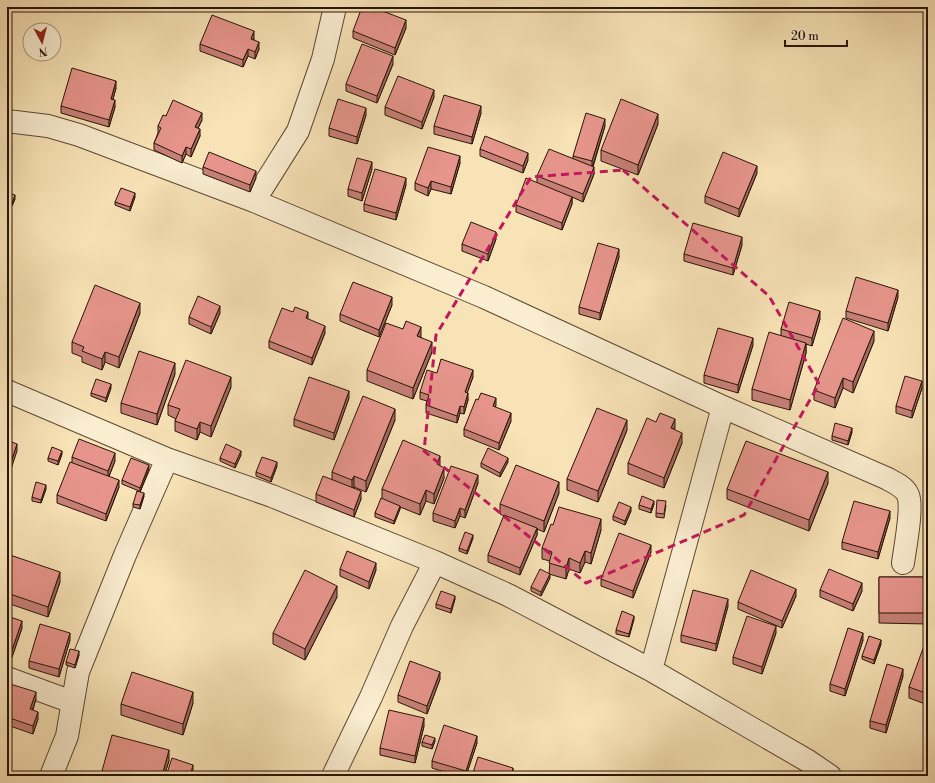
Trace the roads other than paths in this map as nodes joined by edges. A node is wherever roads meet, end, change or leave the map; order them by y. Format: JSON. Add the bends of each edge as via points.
{"nodes":[{"id":1,"x":335,"y":7,"type":"edge"},
{"id":2,"x":7,"y":121,"type":"edge"},
{"id":3,"x":254,"y":201,"type":"junction"},
{"id":4,"x":7,"y":392,"type":"edge"},
{"id":5,"x":723,"y":407,"type":"junction"},
{"id":6,"x":167,"y":459,"type":"junction"},
{"id":7,"x":435,"y":562,"type":"junction"},
{"id":8,"x":903,"y":563,"type":"dead end"},
{"id":9,"x":651,"y":670,"type":"junction"},
{"id":10,"x":7,"y":678,"type":"edge"},
{"id":11,"x":72,"y":702,"type":"junction"},
{"id":12,"x":51,"y":776,"type":"edge"},
{"id":13,"x":333,"y":776,"type":"edge"},
{"id":14,"x":830,"y":776,"type":"edge"}],
"edges":[{"from":1,"to":3,"type":"street","via":[[323,59],[298,131]]},
{"from":2,"to":3,"type":"street","via":[[48,126],[79,135]]},
{"from":3,"to":5,"type":"street","via":[[484,297]]},
{"from":4,"to":6,"type":"street"},
{"from":5,"to":8,"type":"street","via":[[843,458],[902,487],[908,494],[910,505]]},
{"from":5,"to":9,"type":"street"},
{"from":6,"to":7,"type":"street","via":[[272,496]]},
{"from":6,"to":11,"type":"street","via":[[78,672]]},
{"from":7,"to":9,"type":"street","via":[[508,595]]},
{"from":7,"to":13,"type":"street","via":[[402,626],[372,697]]},
{"from":9,"to":14,"type":"street"},
{"from":10,"to":11,"type":"street"},
{"from":11,"to":12,"type":"street","via":[[65,741]]}]}
